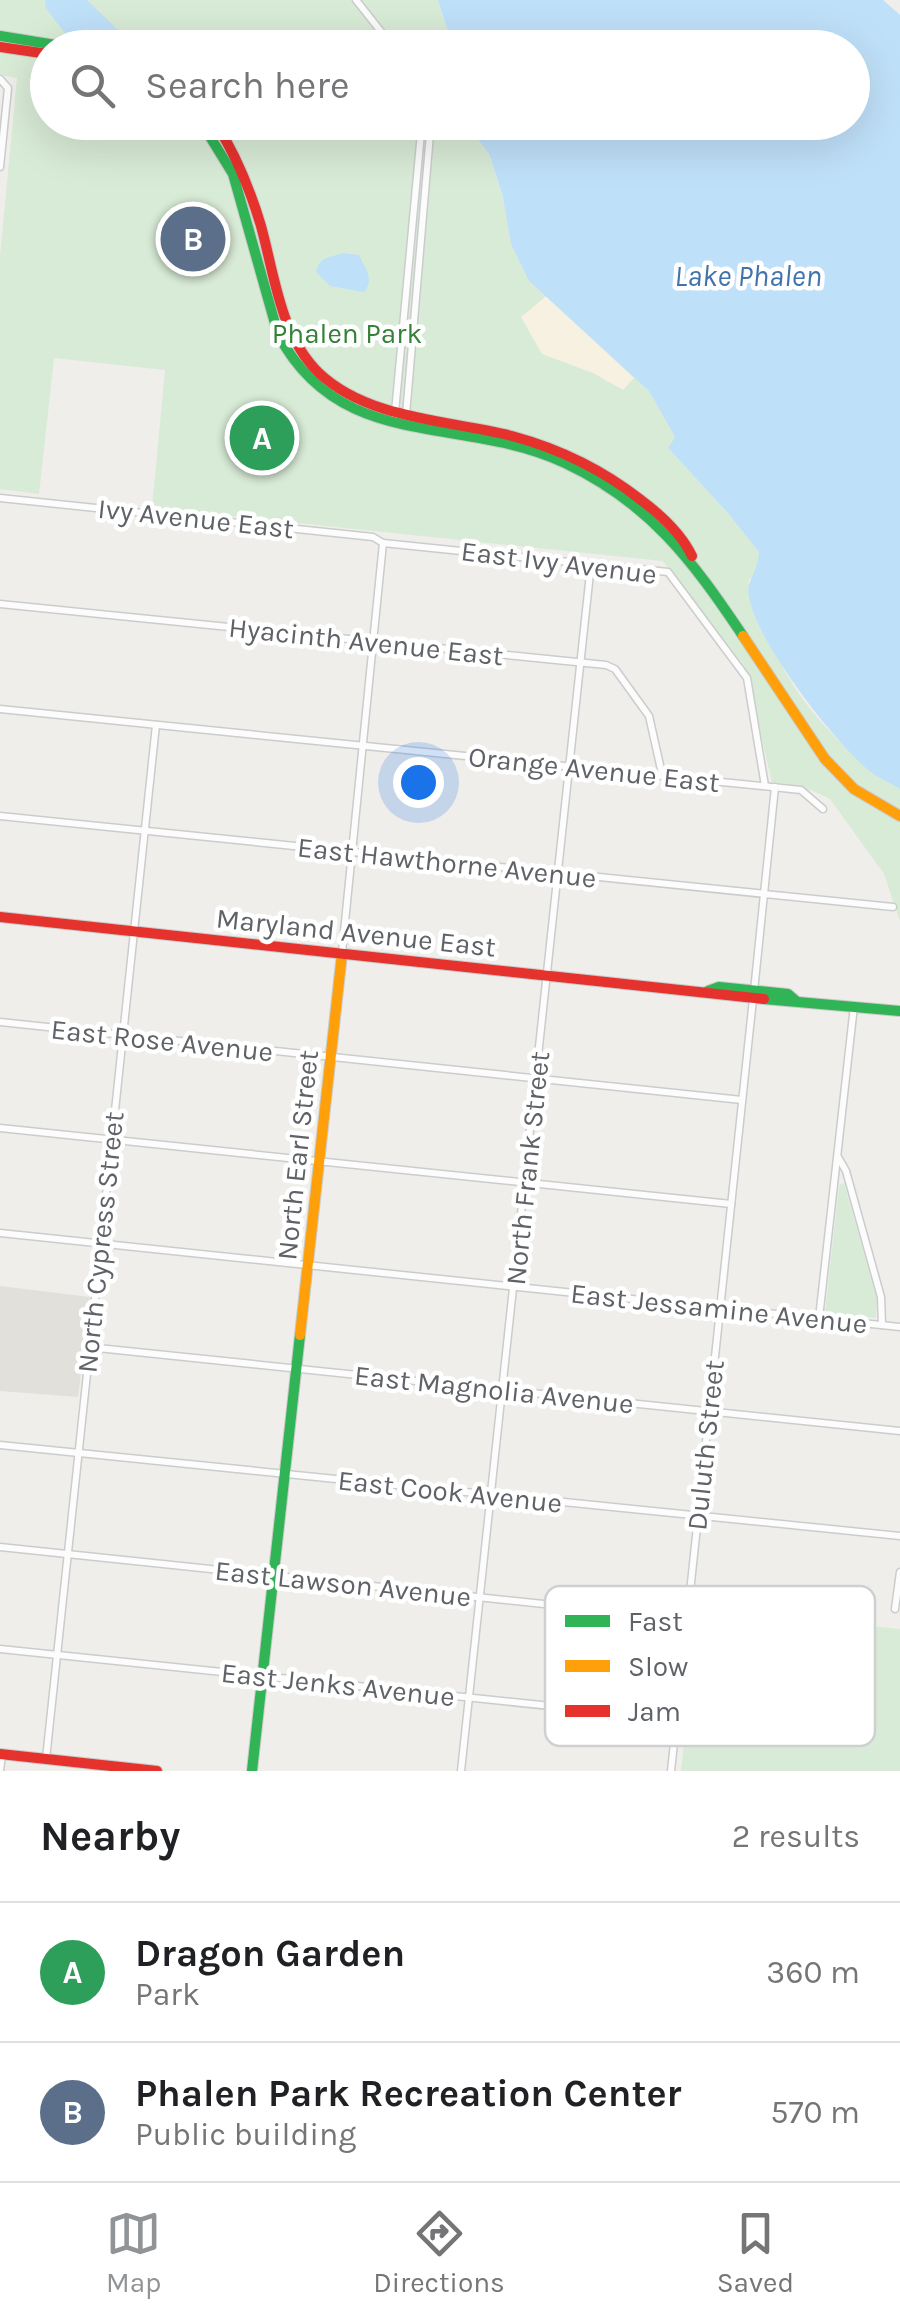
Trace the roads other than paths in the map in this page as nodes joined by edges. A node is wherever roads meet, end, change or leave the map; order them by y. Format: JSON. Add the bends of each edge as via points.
{"nodes":[{"id":1,"x":356,"y":0,"type":"edge"},
{"id":2,"x":380,"y":30,"type":"edge"},
{"id":3,"x":0,"y":36,"type":"edge"},
{"id":4,"x":30,"y":41,"type":"edge"},
{"id":5,"x":0,"y":47,"type":"edge"},
{"id":6,"x":30,"y":51,"type":"edge"},
{"id":7,"x":3,"y":81,"type":"edge"},
{"id":8,"x":212,"y":140,"type":"edge"},
{"id":9,"x":225,"y":140,"type":"edge"},
{"id":10,"x":421,"y":140,"type":"edge"},
{"id":11,"x":429,"y":140,"type":"edge"},
{"id":12,"x":0,"y":168,"type":"edge"},
{"id":13,"x":400,"y":419,"type":"junction"},
{"id":14,"x":0,"y":498,"type":"edge"},
{"id":15,"x":387,"y":543,"type":"junction"},
{"id":16,"x":590,"y":564,"type":"junction"},
{"id":17,"x":0,"y":604,"type":"edge"},
{"id":18,"x":373,"y":641,"type":"junction"},
{"id":19,"x":581,"y":662,"type":"junction"},
{"id":20,"x":0,"y":709,"type":"edge"},
{"id":21,"x":156,"y":726,"type":"junction"},
{"id":22,"x":362,"y":747,"type":"junction"},
{"id":23,"x":570,"y":766,"type":"junction"},
{"id":24,"x":662,"y":774,"type":"junction"},
{"id":25,"x":764,"y":786,"type":"junction"},
{"id":26,"x":775,"y":787,"type":"junction"},
{"id":27,"x":823,"y":809,"type":"dead end"},
{"id":28,"x":899,"y":815,"type":"edge"},
{"id":29,"x":0,"y":816,"type":"edge"},
{"id":30,"x":146,"y":831,"type":"junction"},
{"id":31,"x":352,"y":852,"type":"junction"},
{"id":32,"x":559,"y":872,"type":"junction"},
{"id":33,"x":764,"y":894,"type":"junction"},
{"id":34,"x":893,"y":907,"type":"dead end"},
{"id":35,"x":0,"y":918,"type":"edge"},
{"id":36,"x":135,"y":932,"type":"junction"},
{"id":37,"x":342,"y":954,"type":"junction"},
{"id":38,"x":548,"y":974,"type":"junction"},
{"id":39,"x":753,"y":995,"type":"junction"},
{"id":40,"x":854,"y":1006,"type":"junction"},
{"id":41,"x":900,"y":1011,"type":"edge"},
{"id":42,"x":0,"y":1022,"type":"edge"},
{"id":43,"x":124,"y":1036,"type":"junction"},
{"id":44,"x":330,"y":1058,"type":"junction"},
{"id":45,"x":537,"y":1078,"type":"junction"},
{"id":46,"x":742,"y":1100,"type":"junction"},
{"id":47,"x":0,"y":1128,"type":"edge"},
{"id":48,"x":111,"y":1140,"type":"junction"},
{"id":49,"x":837,"y":1156,"type":"junction"},
{"id":50,"x":320,"y":1161,"type":"junction"},
{"id":51,"x":526,"y":1182,"type":"junction"},
{"id":52,"x":731,"y":1204,"type":"junction"},
{"id":53,"x":0,"y":1233,"type":"edge"},
{"id":54,"x":100,"y":1244,"type":"junction"},
{"id":55,"x":308,"y":1266,"type":"junction"},
{"id":56,"x":514,"y":1287,"type":"junction"},
{"id":57,"x":720,"y":1308,"type":"junction"},
{"id":58,"x":819,"y":1318,"type":"junction"},
{"id":59,"x":882,"y":1325,"type":"junction"},
{"id":60,"x":900,"y":1326,"type":"edge"},
{"id":61,"x":88,"y":1348,"type":"junction"},
{"id":62,"x":296,"y":1369,"type":"junction"},
{"id":63,"x":503,"y":1390,"type":"junction"},
{"id":64,"x":709,"y":1412,"type":"junction"},
{"id":65,"x":900,"y":1431,"type":"edge"},
{"id":66,"x":0,"y":1445,"type":"edge"},
{"id":67,"x":77,"y":1452,"type":"junction"},
{"id":68,"x":285,"y":1474,"type":"junction"},
{"id":69,"x":492,"y":1495,"type":"junction"},
{"id":70,"x":698,"y":1516,"type":"junction"},
{"id":71,"x":900,"y":1536,"type":"edge"},
{"id":72,"x":0,"y":1547,"type":"edge"},
{"id":73,"x":66,"y":1554,"type":"junction"},
{"id":74,"x":900,"y":1572,"type":"edge"},
{"id":75,"x":274,"y":1576,"type":"junction"},
{"id":76,"x":691,"y":1586,"type":"edge"},
{"id":77,"x":480,"y":1597,"type":"junction"},
{"id":78,"x":545,"y":1604,"type":"edge"},
{"id":79,"x":895,"y":1610,"type":"dead end"},
{"id":80,"x":0,"y":1649,"type":"edge"},
{"id":81,"x":57,"y":1655,"type":"junction"},
{"id":82,"x":262,"y":1676,"type":"junction"},
{"id":83,"x":470,"y":1698,"type":"junction"},
{"id":84,"x":545,"y":1706,"type":"edge"},
{"id":85,"x":673,"y":1746,"type":"edge"},
{"id":86,"x":1,"y":1754,"type":"edge"},
{"id":87,"x":46,"y":1759,"type":"junction"},
{"id":88,"x":0,"y":1771,"type":"edge"},
{"id":89,"x":157,"y":1771,"type":"edge"},
{"id":90,"x":252,"y":1771,"type":"edge"},
{"id":91,"x":461,"y":1771,"type":"edge"},
{"id":92,"x":670,"y":1771,"type":"edge"}],
"edges":[{"from":1,"to":2,"type":"street"},
{"from":3,"to":4,"type":"street"},
{"from":5,"to":6,"type":"street"},
{"from":7,"to":12,"type":"street"},
{"from":8,"to":13,"type":"street","via":[[233,174],[288,354],[332,400]]},
{"from":9,"to":13,"type":"street","via":[[244,172],[289,331],[308,361],[350,397]]},
{"from":10,"to":13,"type":"street"},
{"from":11,"to":13,"type":"street"},
{"from":13,"to":28,"type":"street","via":[[529,439],[626,485],[689,549],[825,760],[854,789]]},
{"from":14,"to":15,"type":"street","name":"Ivy Avenue East","via":[[372,536]]},
{"from":15,"to":16,"type":"street","name":"East Ivy Avenue"},
{"from":15,"to":18,"type":"street","name":"North Earl Street"},
{"from":16,"to":19,"type":"street","name":"North Frank Street"},
{"from":16,"to":25,"type":"street","name":"East Ivy Avenue","via":[[668,572],[747,678]]},
{"from":17,"to":18,"type":"street","name":"Hyacinth Avenue East"},
{"from":18,"to":19,"type":"street","name":"Hyacinth Avenue East"},
{"from":18,"to":22,"type":"street","name":"North Earl Street"},
{"from":19,"to":23,"type":"street","name":"North Frank Street"},
{"from":19,"to":24,"type":"street","name":"Hyacinth Avenue East","via":[[615,670],[638,700],[654,728]]},
{"from":20,"to":21,"type":"street","name":"Orange Avenue East"},
{"from":21,"to":22,"type":"street","name":"Orange Avenue East"},
{"from":21,"to":30,"type":"street","name":"North Cypress Street"},
{"from":22,"to":23,"type":"street","name":"Orange Avenue East"},
{"from":22,"to":31,"type":"street","name":"North Earl Street"},
{"from":23,"to":24,"type":"street","name":"Orange Avenue East"},
{"from":23,"to":32,"type":"street","name":"North Frank Street"},
{"from":24,"to":25,"type":"street","name":"Orange Avenue East"},
{"from":25,"to":26,"type":"street","name":"Orange Avenue East"},
{"from":26,"to":27,"type":"street","name":"Orange Avenue East","via":[[801,790]]},
{"from":26,"to":33,"type":"street","name":"Duluth Street"},
{"from":29,"to":30,"type":"street","name":"East Hawthorne Avenue"},
{"from":30,"to":31,"type":"street","name":"East Hawthorne Avenue"},
{"from":30,"to":36,"type":"street","name":"North Cypress Street"},
{"from":31,"to":32,"type":"street","name":"East Hawthorne Avenue"},
{"from":31,"to":37,"type":"street","name":"North Earl Street"},
{"from":32,"to":33,"type":"street","name":"East Hawthorne Avenue"},
{"from":32,"to":38,"type":"street","name":"North Frank Street"},
{"from":33,"to":34,"type":"street","name":"East Hawthorne Avenue"},
{"from":33,"to":39,"type":"street","name":"Duluth Street"},
{"from":35,"to":36,"type":"street","name":"Maryland Avenue East"},
{"from":36,"to":37,"type":"street","name":"Maryland Avenue East"},
{"from":36,"to":43,"type":"street","name":"North Cypress Street"},
{"from":37,"to":38,"type":"street","name":"Maryland Avenue East"},
{"from":37,"to":44,"type":"street","name":"North Earl Street"},
{"from":38,"to":39,"type":"street","name":"Maryland Avenue East"},
{"from":38,"to":45,"type":"street","name":"North Frank Street"},
{"from":39,"to":40,"type":"street","name":"Maryland Avenue East"},
{"from":39,"to":46,"type":"street","name":"Duluth Street"},
{"from":40,"to":41,"type":"street","name":"Maryland Avenue East"},
{"from":40,"to":49,"type":"street"},
{"from":42,"to":43,"type":"street","name":"East Rose Avenue"},
{"from":43,"to":44,"type":"street","name":"East Rose Avenue"},
{"from":43,"to":48,"type":"street","name":"North Cypress Street"},
{"from":44,"to":45,"type":"street","name":"East Rose Avenue"},
{"from":44,"to":50,"type":"street","name":"North Earl Street"},
{"from":45,"to":46,"type":"street","name":"East Rose Avenue"},
{"from":45,"to":51,"type":"street","name":"North Frank Street"},
{"from":46,"to":52,"type":"street","name":"Duluth Street"},
{"from":47,"to":48,"type":"street"},
{"from":48,"to":50,"type":"street"},
{"from":48,"to":54,"type":"street","name":"North Cypress Street"},
{"from":49,"to":58,"type":"street"},
{"from":49,"to":59,"type":"street","via":[[881,1296]]},
{"from":50,"to":51,"type":"street"},
{"from":50,"to":55,"type":"street","name":"North Earl Street"},
{"from":51,"to":52,"type":"street"},
{"from":51,"to":56,"type":"street","name":"North Frank Street"},
{"from":52,"to":57,"type":"street","name":"Duluth Street"},
{"from":53,"to":54,"type":"street","name":"East Jessamine Avenue"},
{"from":54,"to":55,"type":"street","name":"East Jessamine Avenue"},
{"from":54,"to":61,"type":"street","name":"North Cypress Street"},
{"from":55,"to":56,"type":"street","name":"East Jessamine Avenue"},
{"from":55,"to":62,"type":"street","name":"North Earl Street"},
{"from":56,"to":57,"type":"street","name":"East Jessamine Avenue"},
{"from":56,"to":63,"type":"street","name":"North Frank Street"},
{"from":57,"to":58,"type":"street","name":"East Jessamine Avenue"},
{"from":57,"to":64,"type":"street","name":"Duluth Street"},
{"from":58,"to":59,"type":"street","name":"East Jessamine Avenue"},
{"from":59,"to":60,"type":"street","name":"East Jessamine Avenue"},
{"from":61,"to":62,"type":"street","name":"East Magnolia Avenue"},
{"from":61,"to":67,"type":"street","name":"North Cypress Street"},
{"from":62,"to":63,"type":"street","name":"East Magnolia Avenue"},
{"from":62,"to":68,"type":"street","name":"North Earl Street"},
{"from":63,"to":64,"type":"street","name":"East Magnolia Avenue"},
{"from":63,"to":69,"type":"street","name":"North Frank Street"},
{"from":64,"to":65,"type":"street","name":"East Magnolia Avenue"},
{"from":64,"to":70,"type":"street","name":"Duluth Street"},
{"from":66,"to":67,"type":"street","name":"East Cook Avenue"},
{"from":67,"to":68,"type":"street","name":"East Cook Avenue"},
{"from":67,"to":73,"type":"street","name":"North Cypress Street"},
{"from":68,"to":69,"type":"street","name":"East Cook Avenue"},
{"from":68,"to":75,"type":"street","name":"North Earl Street"},
{"from":69,"to":70,"type":"street","name":"East Cook Avenue"},
{"from":69,"to":77,"type":"street","name":"North Frank Street"},
{"from":70,"to":71,"type":"street","name":"East Cook Avenue"},
{"from":70,"to":76,"type":"street","name":"Duluth Street"},
{"from":72,"to":73,"type":"street","name":"East Lawson Avenue"},
{"from":73,"to":75,"type":"street","name":"East Lawson Avenue"},
{"from":73,"to":81,"type":"street","name":"North Cypress Street"},
{"from":74,"to":79,"type":"street"},
{"from":75,"to":77,"type":"street","name":"East Lawson Avenue"},
{"from":75,"to":82,"type":"street","name":"North Earl Street"},
{"from":77,"to":78,"type":"street","name":"East Lawson Avenue"},
{"from":77,"to":83,"type":"street","name":"North Frank Street"},
{"from":80,"to":81,"type":"street","name":"East Jenks Avenue"},
{"from":81,"to":82,"type":"street","name":"East Jenks Avenue"},
{"from":81,"to":87,"type":"street","name":"North Cypress Street"},
{"from":82,"to":83,"type":"street","name":"East Jenks Avenue"},
{"from":82,"to":90,"type":"street","name":"North Earl Street"},
{"from":83,"to":84,"type":"street","name":"East Jenks Avenue"},
{"from":83,"to":91,"type":"street","name":"North Frank Street"},
{"from":85,"to":92,"type":"street","name":"Duluth Street"},
{"from":86,"to":87,"type":"street"},
{"from":86,"to":88,"type":"street"},
{"from":87,"to":89,"type":"street"}]}
